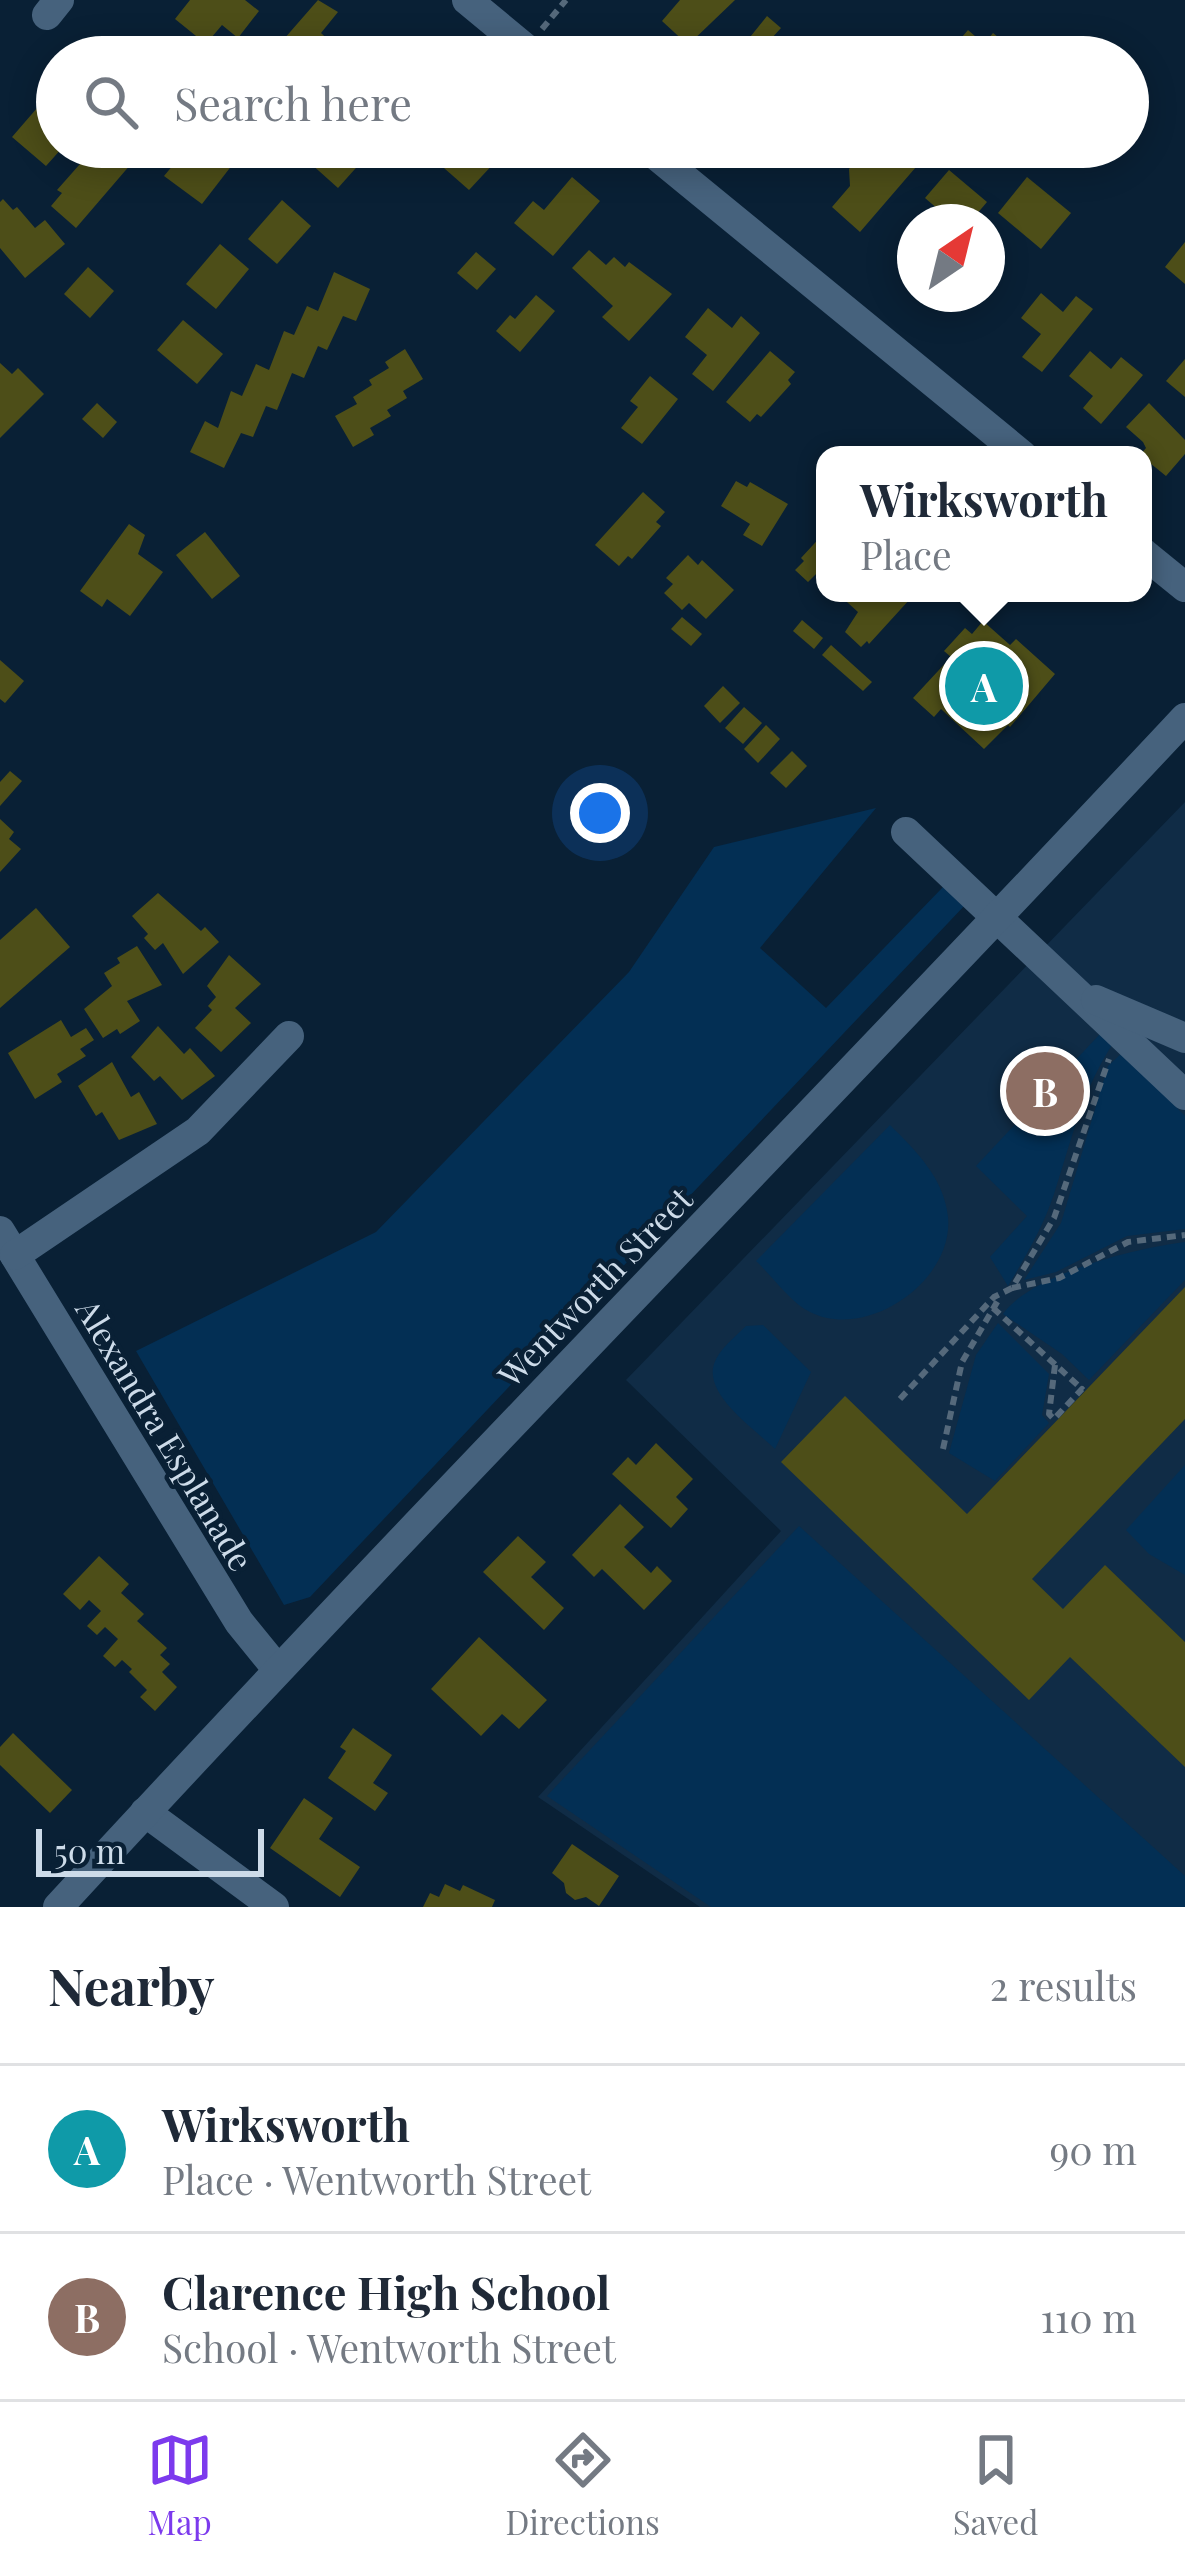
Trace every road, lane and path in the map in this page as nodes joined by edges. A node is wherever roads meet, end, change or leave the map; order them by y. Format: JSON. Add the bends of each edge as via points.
{"nodes":[{"id":1,"x":467,"y":0,"type":"edge"},
{"id":2,"x":511,"y":36,"type":"edge"},
{"id":3,"x":672,"y":168,"type":"edge"},
{"id":4,"x":1011,"y":446,"type":"edge"},
{"id":5,"x":1152,"y":560,"type":"edge"},
{"id":6,"x":1185,"y":586,"type":"edge"},
{"id":7,"x":1185,"y":718,"type":"edge"},
{"id":8,"x":906,"y":832,"type":"dead end"},
{"id":9,"x":998,"y":918,"type":"junction"},
{"id":10,"x":1079,"y":992,"type":"junction"},
{"id":11,"x":289,"y":1036,"type":"dead end"},
{"id":12,"x":1185,"y":1038,"type":"edge"},
{"id":13,"x":1127,"y":1039,"type":"junction"},
{"id":14,"x":1185,"y":1095,"type":"edge"},
{"id":15,"x":1185,"y":1235,"type":"edge"},
{"id":16,"x":7,"y":1243,"type":"edge"},
{"id":17,"x":1012,"y":1288,"type":"junction"},
{"id":18,"x":1001,"y":1294,"type":"junction"},
{"id":19,"x":993,"y":1308,"type":"junction"},
{"id":20,"x":1055,"y":1365,"type":"junction"},
{"id":21,"x":900,"y":1399,"type":"dead end"},
{"id":22,"x":943,"y":1449,"type":"dead end"},
{"id":23,"x":278,"y":1670,"type":"junction"},
{"id":24,"x":145,"y":1812,"type":"junction"},
{"id":25,"x":58,"y":1907,"type":"edge"},
{"id":26,"x":274,"y":1907,"type":"edge"}],
"edges":[{"from":1,"to":2,"type":"street"},
{"from":3,"to":4,"type":"street"},
{"from":5,"to":6,"type":"street"},
{"from":7,"to":9,"type":"street","name":"Wentworth Street"},
{"from":8,"to":9,"type":"street"},
{"from":9,"to":10,"type":"street"},
{"from":9,"to":23,"type":"street","name":"Wentworth Street"},
{"from":10,"to":12,"type":"street"},
{"from":10,"to":13,"type":"street"},
{"from":11,"to":16,"type":"street","via":[[198,1131]]},
{"from":13,"to":14,"type":"street"},
{"from":13,"to":17,"type":"path","via":[[1105,1064],[1054,1218]]},
{"from":15,"to":17,"type":"path","via":[[1128,1242],[1059,1278]]},
{"from":16,"to":23,"type":"street","name":"Alexandra Esplanade","via":[[239,1622]]},
{"from":17,"to":18,"type":"path"},
{"from":18,"to":19,"type":"path"},
{"from":18,"to":21,"type":"path"},
{"from":19,"to":20,"type":"path"},
{"from":19,"to":22,"type":"path","via":[[962,1362]]},
{"from":20,"to":20,"type":"path","via":[[1083,1390],[1054,1418],[1048,1414]]},
{"from":23,"to":24,"type":"street","name":"Wentworth Street"},
{"from":24,"to":25,"type":"street","name":"Wentworth Street"},
{"from":24,"to":26,"type":"street"}]}
